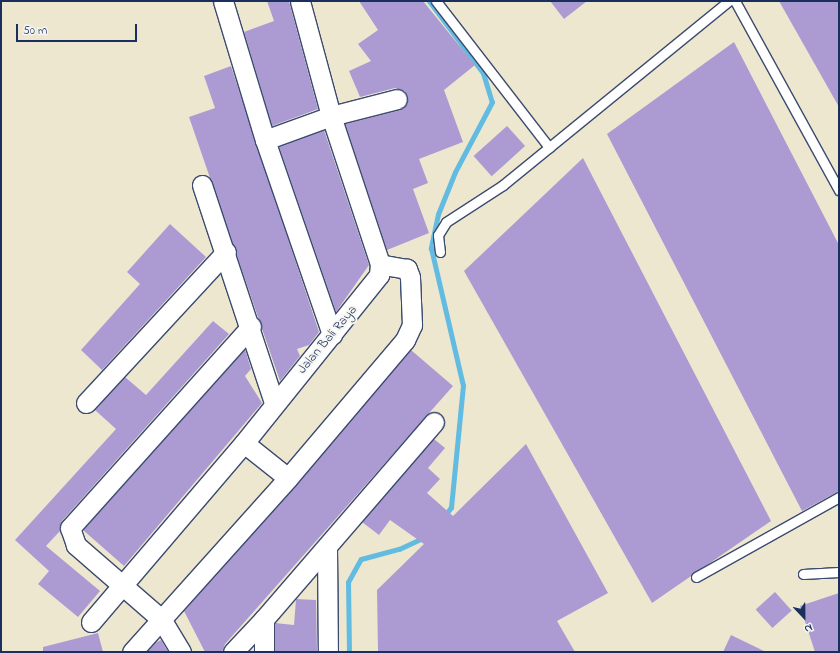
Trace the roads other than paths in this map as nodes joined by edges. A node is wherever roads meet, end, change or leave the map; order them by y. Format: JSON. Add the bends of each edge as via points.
{"nodes":[{"id":1,"x":223,"y":1,"type":"edge"},
{"id":2,"x":300,"y":1,"type":"edge"},
{"id":3,"x":436,"y":1,"type":"edge"},
{"id":4,"x":729,"y":1,"type":"edge"},
{"id":5,"x":735,"y":1,"type":"edge"},
{"id":6,"x":397,"y":99,"type":"dead end"},
{"id":7,"x":331,"y":116,"type":"junction"},
{"id":8,"x":265,"y":140,"type":"junction"},
{"id":9,"x":549,"y":147,"type":"junction"},
{"id":10,"x":202,"y":185,"type":"dead end"},
{"id":11,"x":839,"y":190,"type":"edge"},
{"id":12,"x":226,"y":252,"type":"junction"},
{"id":13,"x":440,"y":252,"type":"dead end"},
{"id":14,"x":380,"y":264,"type":"junction"},
{"id":15,"x":251,"y":326,"type":"junction"},
{"id":16,"x":332,"y":335,"type":"junction"},
{"id":17,"x":274,"y":402,"type":"junction"},
{"id":18,"x":86,"y":403,"type":"dead end"},
{"id":19,"x":434,"y":422,"type":"dead end"},
{"id":20,"x":244,"y":443,"type":"junction"},
{"id":21,"x":288,"y":478,"type":"junction"},
{"id":22,"x":839,"y":497,"type":"edge"},
{"id":23,"x":327,"y":547,"type":"junction"},
{"id":24,"x":839,"y":572,"type":"edge"},
{"id":25,"x":803,"y":574,"type":"dead end"},
{"id":26,"x":696,"y":577,"type":"dead end"},
{"id":27,"x":122,"y":584,"type":"junction"},
{"id":28,"x":161,"y":619,"type":"junction"},
{"id":29,"x":264,"y":619,"type":"junction"},
{"id":30,"x":91,"y":622,"type":"dead end"},
{"id":31,"x":132,"y":652,"type":"edge"},
{"id":32,"x":182,"y":652,"type":"edge"},
{"id":33,"x":233,"y":652,"type":"edge"},
{"id":34,"x":264,"y":652,"type":"edge"},
{"id":35,"x":328,"y":652,"type":"edge"}],
"edges":[{"from":1,"to":8,"type":"street"},
{"from":2,"to":7,"type":"street"},
{"from":3,"to":9,"type":"lane"},
{"from":4,"to":9,"type":"lane"},
{"from":5,"to":11,"type":"lane"},
{"from":6,"to":7,"type":"street"},
{"from":7,"to":8,"type":"street"},
{"from":7,"to":14,"type":"street"},
{"from":8,"to":16,"type":"street"},
{"from":9,"to":13,"type":"lane","via":[[503,185],[446,222],[438,235]]},
{"from":10,"to":12,"type":"street"},
{"from":12,"to":15,"type":"street"},
{"from":12,"to":18,"type":"street"},
{"from":14,"to":16,"type":"street","name":"Jalan Bali Raya","via":[[372,288]]},
{"from":14,"to":21,"type":"street","via":[[407,269],[412,325],[405,340]]},
{"from":15,"to":17,"type":"street"},
{"from":15,"to":27,"type":"street","via":[[70,528],[76,545]]},
{"from":16,"to":17,"type":"street","name":"Jalan Bali Raya"},
{"from":17,"to":20,"type":"street","name":"Jalan Bali Raya"},
{"from":19,"to":23,"type":"street"},
{"from":20,"to":21,"type":"street"},
{"from":20,"to":27,"type":"street","name":"Jalan Bali Raya"},
{"from":21,"to":28,"type":"street"},
{"from":22,"to":26,"type":"lane"},
{"from":23,"to":29,"type":"street"},
{"from":23,"to":35,"type":"street"},
{"from":24,"to":25,"type":"lane"},
{"from":27,"to":28,"type":"street"},
{"from":27,"to":30,"type":"street","name":"Jalan Bali Raya"},
{"from":28,"to":31,"type":"street"},
{"from":28,"to":32,"type":"street"},
{"from":29,"to":33,"type":"street"},
{"from":29,"to":34,"type":"street"}]}
